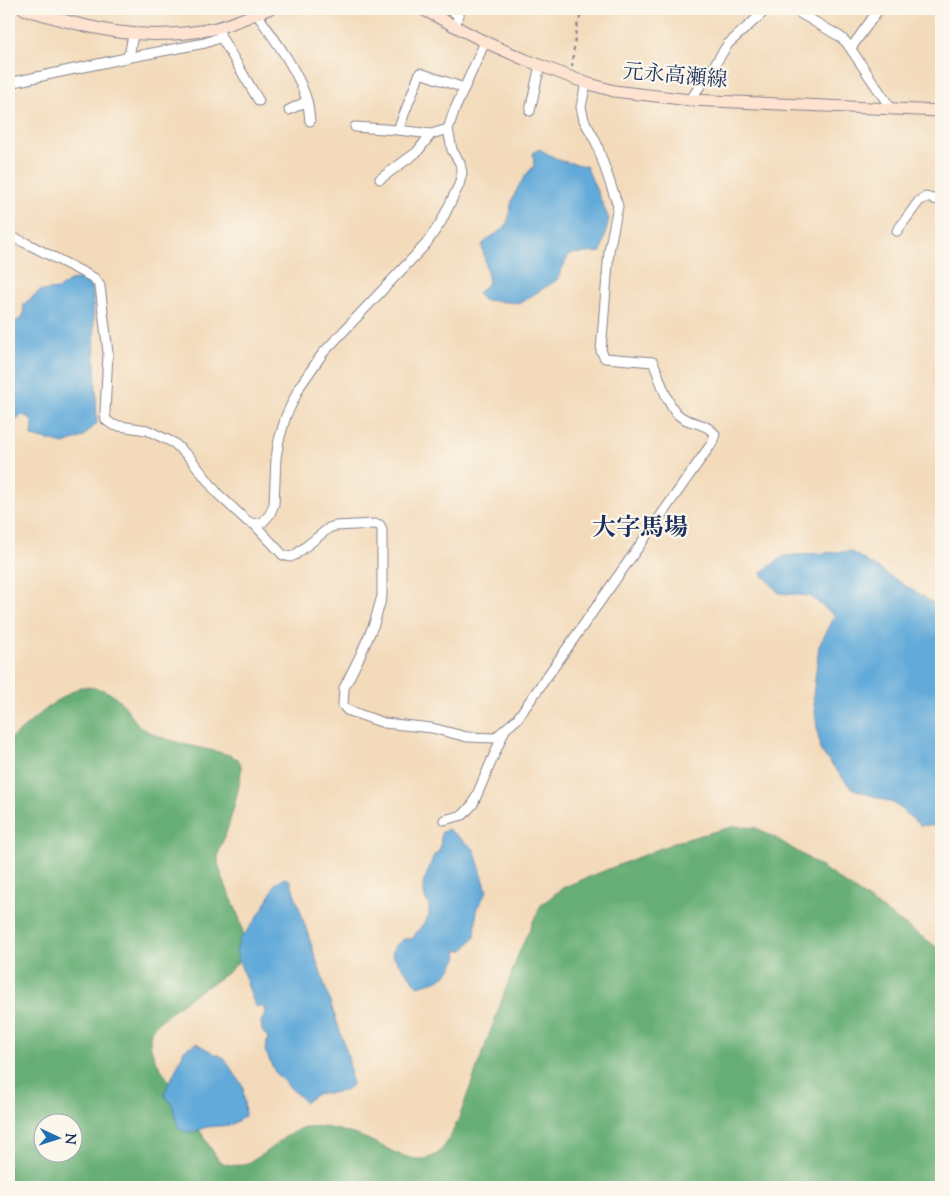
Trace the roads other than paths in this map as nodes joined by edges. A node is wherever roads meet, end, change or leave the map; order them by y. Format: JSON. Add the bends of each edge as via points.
{"nodes":[{"id":1,"x":24,"y":9,"type":"edge"},
{"id":2,"x":269,"y":9,"type":"edge"},
{"id":3,"x":422,"y":9,"type":"edge"},
{"id":4,"x":448,"y":9,"type":"edge"},
{"id":5,"x":768,"y":9,"type":"edge"},
{"id":6,"x":793,"y":9,"type":"edge"},
{"id":7,"x":879,"y":9,"type":"edge"},
{"id":8,"x":256,"y":13,"type":"junction"},
{"id":9,"x":455,"y":26,"type":"junction"},
{"id":10,"x":220,"y":32,"type":"junction"},
{"id":11,"x":133,"y":34,"type":"junction"},
{"id":12,"x":485,"y":42,"type":"junction"},
{"id":13,"x":851,"y":48,"type":"junction"},
{"id":14,"x":126,"y":58,"type":"junction"},
{"id":15,"x":540,"y":65,"type":"junction"},
{"id":16,"x":9,"y":83,"type":"edge"},
{"id":17,"x":586,"y":84,"type":"junction"},
{"id":18,"x":464,"y":88,"type":"junction"},
{"id":19,"x":690,"y":100,"type":"junction"},
{"id":20,"x":258,"y":101,"type":"dead end"},
{"id":21,"x":307,"y":101,"type":"junction"},
{"id":22,"x":890,"y":107,"type":"junction"},
{"id":23,"x":289,"y":110,"type":"dead end"},
{"id":24,"x":530,"y":110,"type":"dead end"},
{"id":25,"x":941,"y":110,"type":"edge"},
{"id":26,"x":310,"y":121,"type":"dead end"},
{"id":27,"x":355,"y":126,"type":"dead end"},
{"id":28,"x":448,"y":129,"type":"junction"},
{"id":29,"x":398,"y":130,"type":"junction"},
{"id":30,"x":431,"y":134,"type":"junction"},
{"id":31,"x":380,"y":179,"type":"dead end"},
{"id":32,"x":941,"y":201,"type":"edge"},
{"id":33,"x":897,"y":232,"type":"dead end"},
{"id":34,"x":9,"y":236,"type":"edge"},
{"id":35,"x":254,"y":524,"type":"junction"},
{"id":36,"x":505,"y":730,"type":"junction"},
{"id":37,"x":444,"y":820,"type":"dead end"}],
"edges":[{"from":1,"to":11,"type":"main road","via":[[108,32]]},
{"from":2,"to":8,"type":"main road"},
{"from":3,"to":9,"type":"main road","name":"元永高瀬線"},
{"from":4,"to":9,"type":"street","via":[[459,15]]},
{"from":5,"to":19,"type":"street","via":[[728,44]]},
{"from":6,"to":13,"type":"street","via":[[839,36]]},
{"from":7,"to":13,"type":"street"},
{"from":8,"to":10,"type":"main road"},
{"from":8,"to":21,"type":"street","via":[[280,46]]},
{"from":9,"to":12,"type":"main road","name":"元永高瀬線"},
{"from":10,"to":11,"type":"main road"},
{"from":10,"to":14,"type":"street","via":[[205,44]]},
{"from":10,"to":20,"type":"street"},
{"from":11,"to":14,"type":"street"},
{"from":12,"to":15,"type":"main road","name":"元永高瀬線"},
{"from":12,"to":18,"type":"street"},
{"from":13,"to":22,"type":"street"},
{"from":14,"to":16,"type":"street"},
{"from":15,"to":17,"type":"main road","name":"元永高瀬線"},
{"from":15,"to":24,"type":"street"},
{"from":17,"to":19,"type":"main road","name":"元永高瀬線","via":[[614,91]]},
{"from":17,"to":36,"type":"street","via":[[582,107],[584,120],[596,142],[618,206],[610,251],[601,351],[605,358],[653,362],[673,411],[710,428],[715,434],[712,443],[591,616],[517,719]]},
{"from":18,"to":28,"type":"street"},
{"from":18,"to":29,"type":"street","via":[[420,73]]},
{"from":19,"to":22,"type":"main road","name":"元永高瀬線"},
{"from":21,"to":23,"type":"street"},
{"from":21,"to":26,"type":"street"},
{"from":22,"to":25,"type":"main road","name":"元永高瀬線"},
{"from":27,"to":29,"type":"street"},
{"from":28,"to":30,"type":"street"},
{"from":28,"to":35,"type":"street","via":[[452,150],[462,173],[441,222],[426,244],[323,353],[300,386],[279,440],[274,504],[263,522]]},
{"from":29,"to":30,"type":"street"},
{"from":30,"to":31,"type":"street","via":[[417,152]]},
{"from":32,"to":33,"type":"street","via":[[926,197],[919,201]]},
{"from":34,"to":35,"type":"street","via":[[94,278],[100,286],[108,353],[106,420],[113,425],[147,430],[174,443],[218,494]]},
{"from":35,"to":36,"type":"street","via":[[283,555],[290,557],[330,528],[380,525],[382,596],[374,624],[344,688],[343,705],[347,710],[384,723],[432,728],[467,737],[495,738]]},
{"from":36,"to":37,"type":"street","via":[[473,804],[463,815]]}]}
